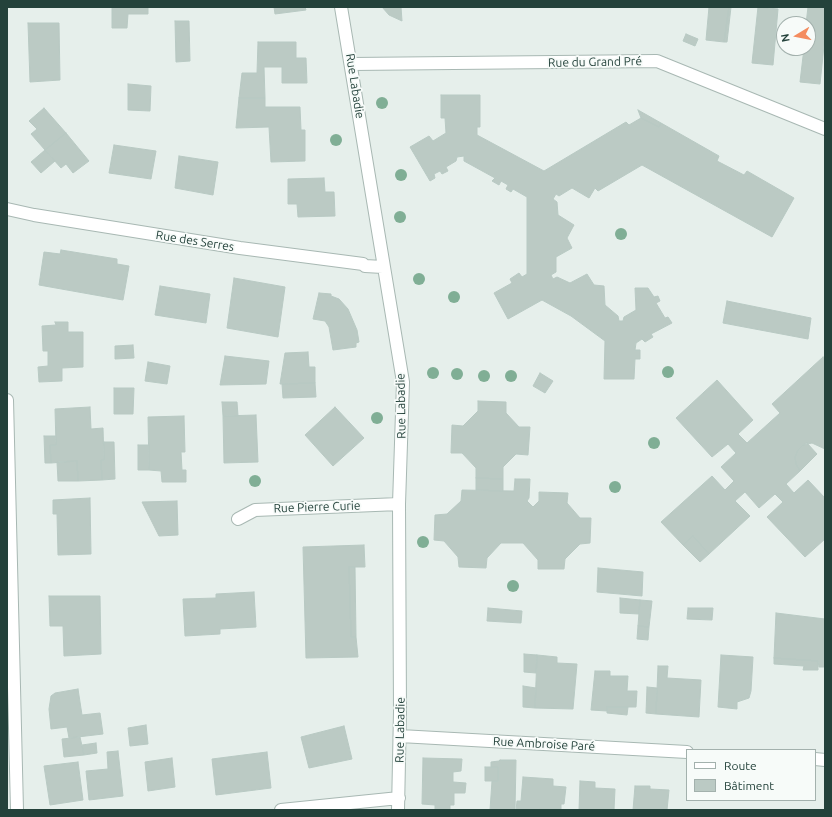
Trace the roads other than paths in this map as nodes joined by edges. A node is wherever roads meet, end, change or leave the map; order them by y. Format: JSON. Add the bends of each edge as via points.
{"nodes":[{"id":1,"x":341,"y":7,"type":"edge"},
{"id":2,"x":352,"y":64,"type":"junction"},
{"id":3,"x":825,"y":129,"type":"edge"},
{"id":4,"x":7,"y":209,"type":"edge"},
{"id":5,"x":383,"y":267,"type":"junction"},
{"id":6,"x":7,"y":400,"type":"edge"},
{"id":7,"x":399,"y":504,"type":"junction"},
{"id":8,"x":238,"y":519,"type":"dead end"},
{"id":9,"x":400,"y":736,"type":"junction"},
{"id":10,"x":686,"y":752,"type":"edge"},
{"id":11,"x":399,"y":798,"type":"junction"},
{"id":12,"x":17,"y":810,"type":"edge"},
{"id":13,"x":281,"y":810,"type":"edge"},
{"id":14,"x":398,"y":810,"type":"edge"}],
"edges":[{"from":1,"to":2,"type":"street","name":"Rue Labadie"},
{"from":2,"to":3,"type":"street","name":"Rue du Grand Pré","via":[[657,61]]},
{"from":2,"to":5,"type":"street","name":"Rue Labadie"},
{"from":4,"to":5,"type":"street","name":"Rue des Serres","via":[[240,248]]},
{"from":5,"to":7,"type":"street","name":"Rue Labadie","via":[[403,382]]},
{"from":6,"to":12,"type":"street"},
{"from":7,"to":8,"type":"street","name":"Rue Pierre Curie","via":[[255,510]]},
{"from":7,"to":9,"type":"street","name":"Rue Labadie"},
{"from":9,"to":10,"type":"street","name":"Rue Ambroise Paré"},
{"from":9,"to":11,"type":"street","name":"Rue Labadie"},
{"from":11,"to":13,"type":"street"},
{"from":11,"to":14,"type":"street","name":"Rue Labadie"}]}
